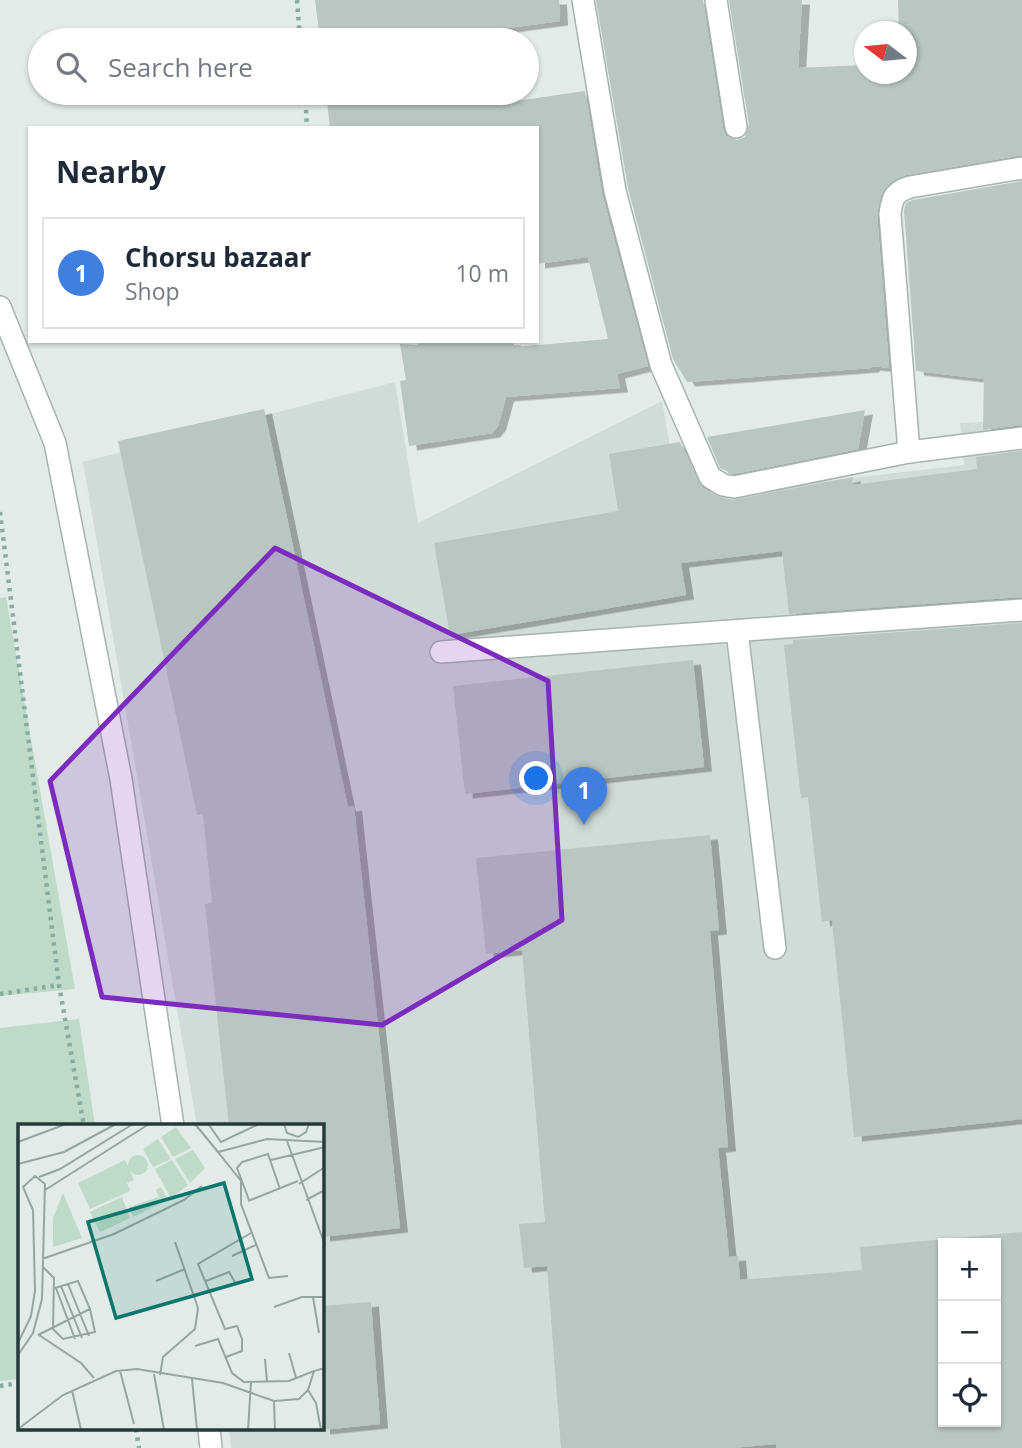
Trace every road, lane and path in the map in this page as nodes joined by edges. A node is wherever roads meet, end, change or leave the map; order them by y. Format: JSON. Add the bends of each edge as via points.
{"nodes":[{"id":1,"x":297,"y":0,"type":"edge"},
{"id":2,"x":583,"y":0,"type":"edge"},
{"id":3,"x":716,"y":0,"type":"edge"},
{"id":4,"x":299,"y":28,"type":"edge"},
{"id":5,"x":306,"y":105,"type":"edge"},
{"id":6,"x":307,"y":126,"type":"edge"},
{"id":7,"x":736,"y":127,"type":"dead end"},
{"id":8,"x":1022,"y":168,"type":"edge"},
{"id":9,"x":0,"y":307,"type":"edge"},
{"id":10,"x":1022,"y":438,"type":"edge"},
{"id":11,"x":909,"y":452,"type":"junction"},
{"id":12,"x":0,"y":512,"type":"edge"},
{"id":13,"x":9,"y":576,"type":"junction"},
{"id":14,"x":0,"y":578,"type":"edge"},
{"id":15,"x":1022,"y":610,"type":"edge"},
{"id":16,"x":737,"y":631,"type":"junction"},
{"id":17,"x":441,"y":652,"type":"dead end"},
{"id":18,"x":775,"y":948,"type":"dead end"},
{"id":19,"x":59,"y":985,"type":"junction"},
{"id":20,"x":0,"y":995,"type":"edge"},
{"id":21,"x":84,"y":1124,"type":"edge"},
{"id":22,"x":173,"y":1124,"type":"edge"},
{"id":23,"x":18,"y":1383,"type":"edge"},
{"id":24,"x":0,"y":1386,"type":"edge"},
{"id":25,"x":136,"y":1430,"type":"edge"},
{"id":26,"x":209,"y":1430,"type":"edge"},
{"id":27,"x":139,"y":1448,"type":"edge"},
{"id":28,"x":211,"y":1448,"type":"edge"}],
"edges":[{"from":1,"to":4,"type":"path"},
{"from":2,"to":11,"type":"street","via":[[615,191],[661,365],[710,477],[734,486]]},
{"from":3,"to":7,"type":"street"},
{"from":5,"to":6,"type":"path"},
{"from":8,"to":11,"type":"street","via":[[910,187],[892,199]]},
{"from":9,"to":22,"type":"street","via":[[55,443],[121,779]]},
{"from":10,"to":11,"type":"street"},
{"from":12,"to":13,"type":"path"},
{"from":13,"to":14,"type":"path"},
{"from":13,"to":19,"type":"path"},
{"from":15,"to":16,"type":"street"},
{"from":16,"to":17,"type":"street"},
{"from":16,"to":18,"type":"street"},
{"from":19,"to":20,"type":"path"},
{"from":19,"to":21,"type":"path"},
{"from":23,"to":24,"type":"path"},
{"from":25,"to":27,"type":"path"},
{"from":26,"to":28,"type":"street"}]}
